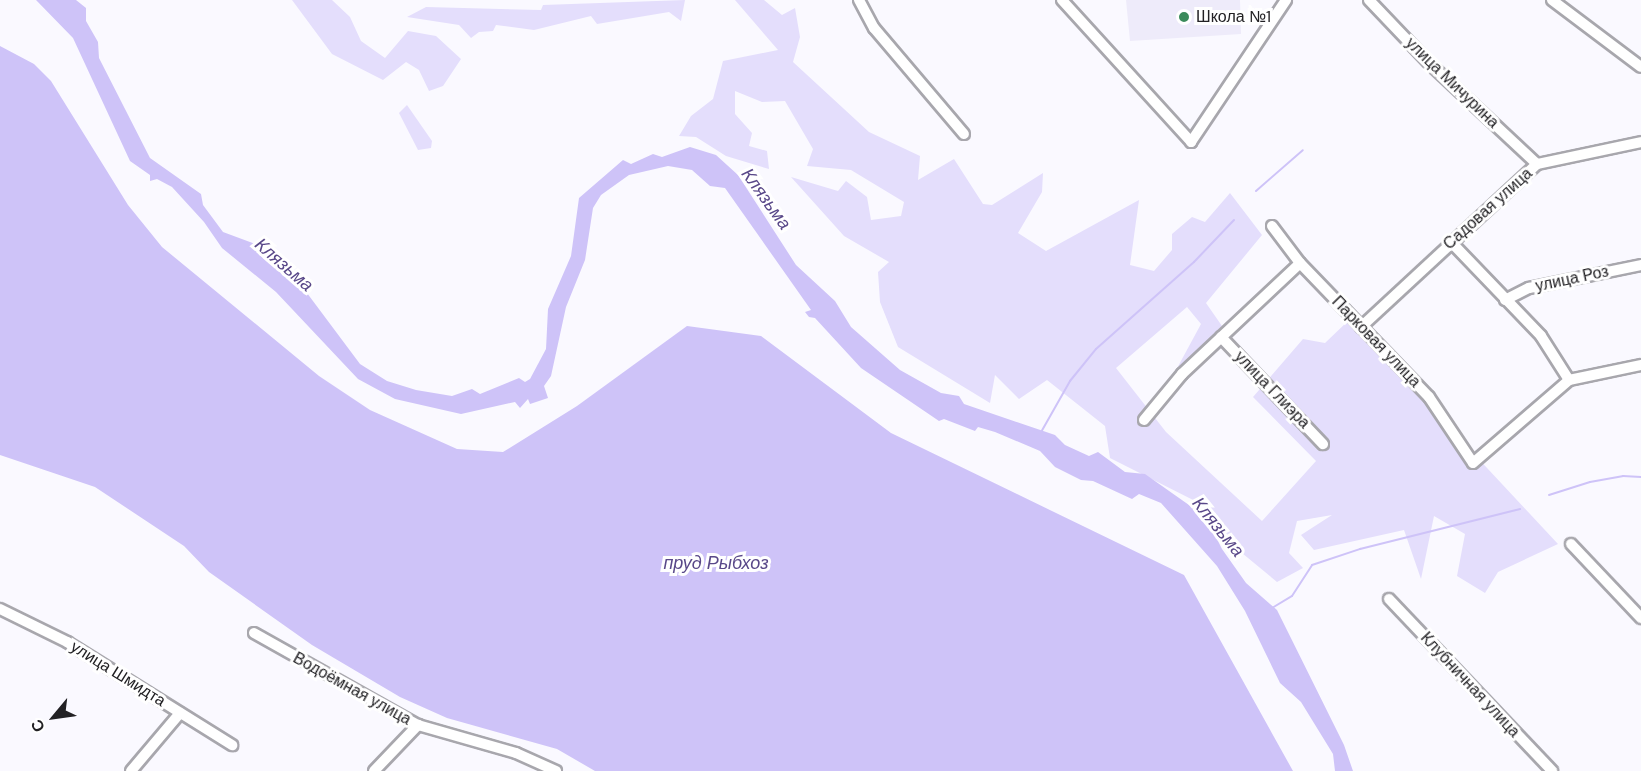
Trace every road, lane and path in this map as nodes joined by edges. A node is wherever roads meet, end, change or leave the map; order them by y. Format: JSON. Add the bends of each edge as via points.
{"nodes":[{"id":1,"x":859,"y":0,"type":"edge"},
{"id":2,"x":1062,"y":0,"type":"edge"},
{"id":3,"x":1286,"y":0,"type":"edge"},
{"id":4,"x":1369,"y":0,"type":"edge"},
{"id":5,"x":1552,"y":0,"type":"edge"},
{"id":6,"x":1641,"y":67,"type":"edge"},
{"id":7,"x":964,"y":134,"type":"dead end"},
{"id":8,"x":1641,"y":142,"type":"edge"},
{"id":9,"x":1538,"y":164,"type":"junction"},
{"id":10,"x":1272,"y":226,"type":"dead end"},
{"id":11,"x":1451,"y":242,"type":"junction"},
{"id":12,"x":1300,"y":263,"type":"junction"},
{"id":13,"x":1641,"y":265,"type":"edge"},
{"id":14,"x":1506,"y":300,"type":"junction"},
{"id":15,"x":1361,"y":327,"type":"junction"},
{"id":16,"x":1221,"y":337,"type":"junction"},
{"id":17,"x":1641,"y":365,"type":"edge"},
{"id":18,"x":1569,"y":380,"type":"junction"},
{"id":19,"x":1144,"y":420,"type":"dead end"},
{"id":20,"x":1323,"y":444,"type":"dead end"},
{"id":21,"x":1571,"y":544,"type":"dead end"},
{"id":22,"x":1389,"y":599,"type":"dead end"},
{"id":23,"x":0,"y":609,"type":"edge"},
{"id":24,"x":1641,"y":618,"type":"edge"},
{"id":25,"x":254,"y":633,"type":"dead end"},
{"id":26,"x":180,"y":713,"type":"junction"},
{"id":27,"x":418,"y":725,"type":"junction"},
{"id":28,"x":232,"y":745,"type":"dead end"},
{"id":29,"x":131,"y":771,"type":"edge"},
{"id":30,"x":374,"y":771,"type":"edge"},
{"id":31,"x":556,"y":771,"type":"edge"},
{"id":32,"x":1552,"y":771,"type":"edge"}],
"edges":[{"from":1,"to":7,"type":"street","via":[[874,28]]},
{"from":2,"to":3,"type":"street","via":[[1191,142]]},
{"from":4,"to":9,"type":"street","name":"улица Мичурина","via":[[1430,64]]},
{"from":5,"to":6,"type":"street"},
{"from":8,"to":9,"type":"street","name":"Садовая улица"},
{"from":9,"to":11,"type":"street","name":"Садовая улица"},
{"from":10,"to":12,"type":"street","name":"Парковая улица"},
{"from":11,"to":14,"type":"street"},
{"from":11,"to":15,"type":"street","name":"Садовая улица"},
{"from":12,"to":15,"type":"street","name":"Парковая улица"},
{"from":12,"to":16,"type":"street","name":"улица Глиэра"},
{"from":13,"to":14,"type":"street","name":"улица Роз","via":[[1529,288]]},
{"from":14,"to":18,"type":"street","via":[[1541,336]]},
{"from":15,"to":18,"type":"street","name":"Парковая улица","via":[[1429,397],[1473,463]]},
{"from":16,"to":19,"type":"street","name":"улица Глиэра","via":[[1182,374]]},
{"from":16,"to":20,"type":"street","name":"улица Глиэра"},
{"from":17,"to":18,"type":"street"},
{"from":21,"to":24,"type":"street"},
{"from":22,"to":32,"type":"street","name":"Клубничная улица"},
{"from":23,"to":26,"type":"street","name":"улица Шмидта","via":[[67,642]]},
{"from":25,"to":27,"type":"street","name":"Водоёмная улица"},
{"from":26,"to":28,"type":"street","name":"улица Шмидта"},
{"from":26,"to":29,"type":"street"},
{"from":27,"to":30,"type":"street"},
{"from":27,"to":31,"type":"street","name":"Водоёмная улица","via":[[516,753]]}]}
